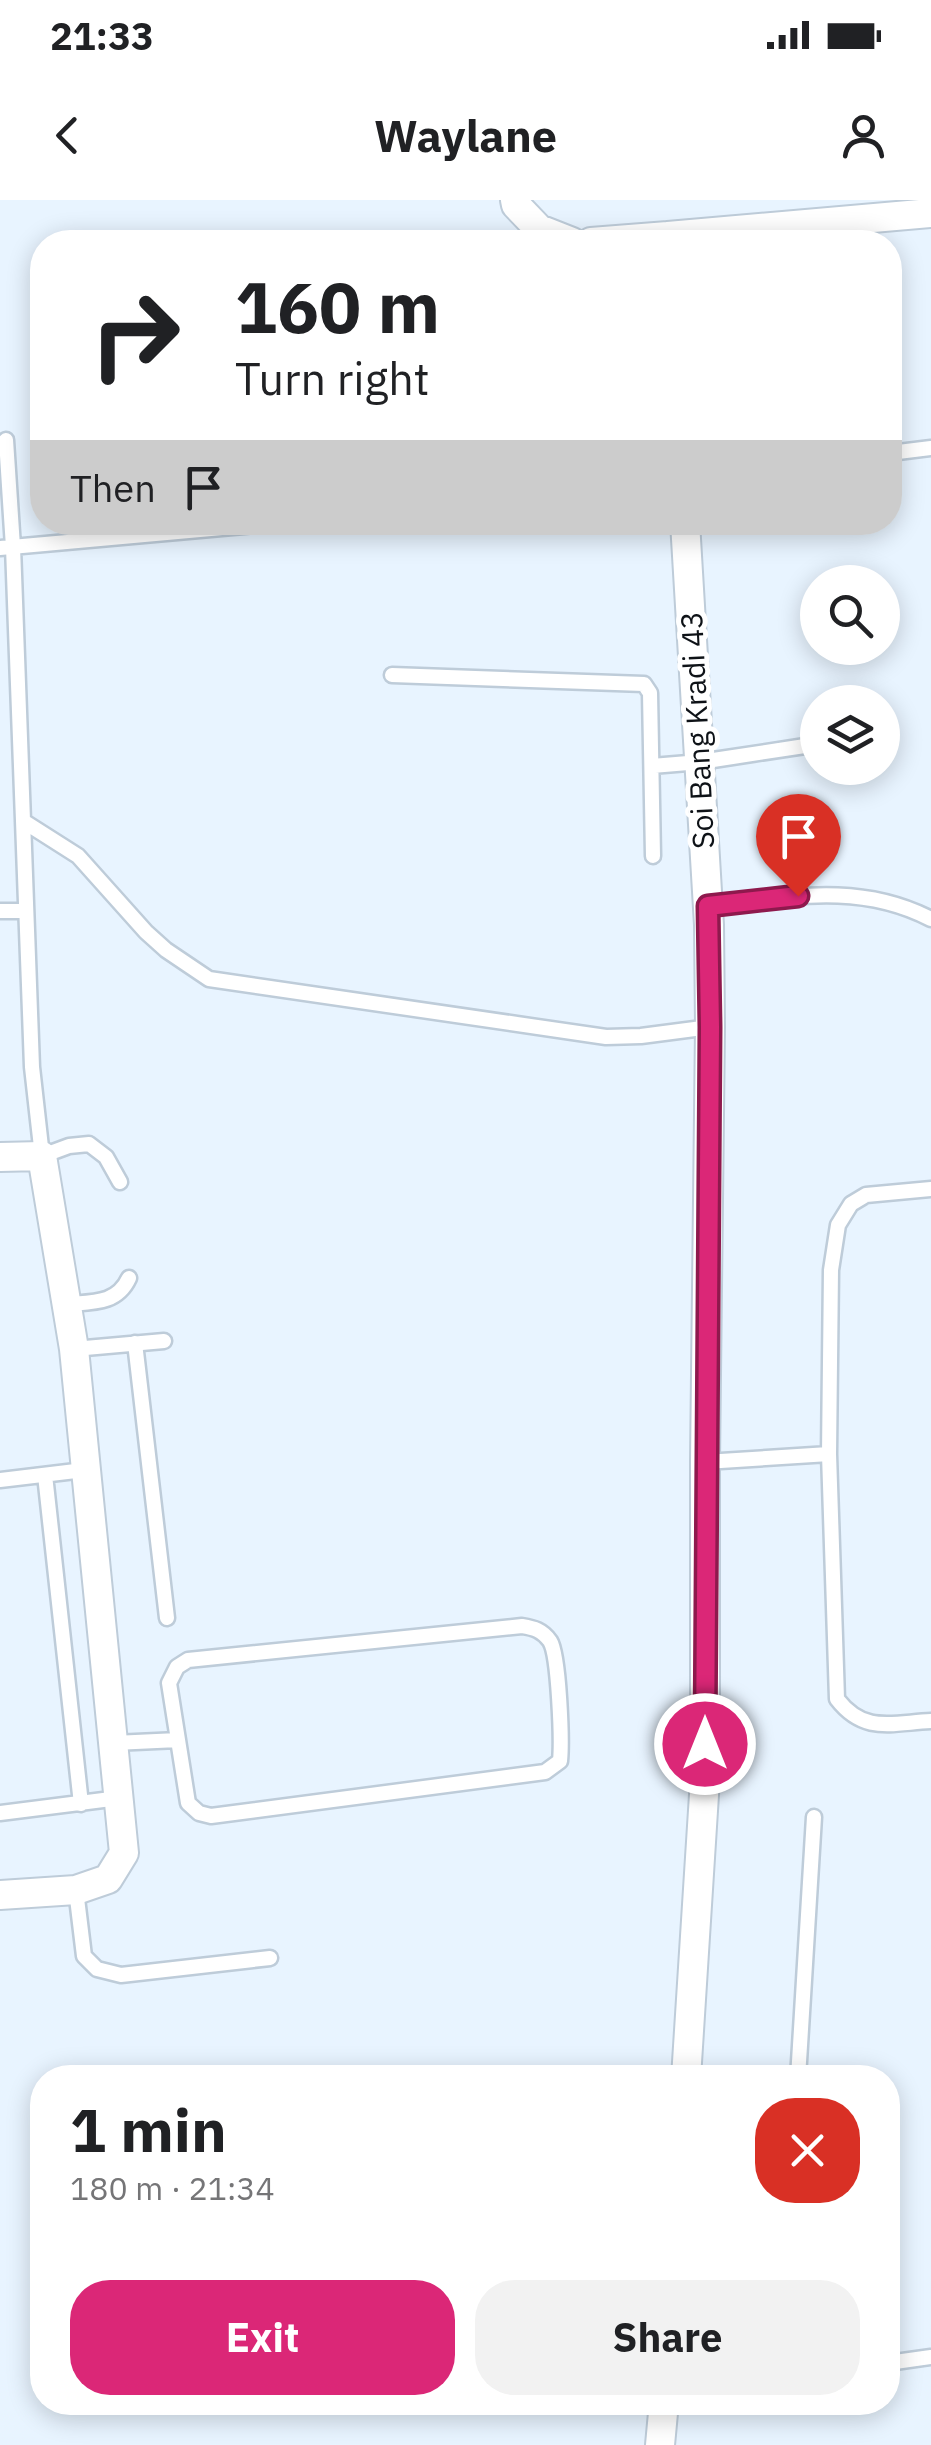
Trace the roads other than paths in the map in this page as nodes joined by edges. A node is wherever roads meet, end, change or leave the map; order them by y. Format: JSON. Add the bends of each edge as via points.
{"nodes":[{"id":1,"x":515,"y":200,"type":"edge"},
{"id":2,"x":931,"y":213,"type":"edge"},
{"id":3,"x":542,"y":230,"type":"edge"},
{"id":4,"x":759,"y":230,"type":"edge"},
{"id":5,"x":6,"y":440,"type":"dead end"},
{"id":6,"x":931,"y":448,"type":"edge"},
{"id":7,"x":902,"y":451,"type":"edge"},
{"id":8,"x":148,"y":535,"type":"edge"},
{"id":9,"x":686,"y":535,"type":"edge"},
{"id":10,"x":7,"y":548,"type":"edge"},
{"id":11,"x":392,"y":675,"type":"dead end"},
{"id":12,"x":800,"y":747,"type":"edge"},
{"id":13,"x":700,"y":762,"type":"junction"},
{"id":14,"x":652,"y":766,"type":"junction"},
{"id":15,"x":23,"y":821,"type":"junction"},
{"id":16,"x":653,"y":856,"type":"dead end"},
{"id":17,"x":708,"y":906,"type":"junction"},
{"id":18,"x":26,"y":911,"type":"junction"},
{"id":19,"x":0,"y":912,"type":"edge"},
{"id":20,"x":931,"y":918,"type":"edge"},
{"id":21,"x":710,"y":1027,"type":"junction"},
{"id":22,"x":42,"y":1156,"type":"junction"},
{"id":23,"x":0,"y":1157,"type":"edge"},
{"id":24,"x":120,"y":1182,"type":"dead end"},
{"id":25,"x":931,"y":1189,"type":"edge"},
{"id":26,"x":129,"y":1278,"type":"dead end"},
{"id":27,"x":68,"y":1304,"type":"junction"},
{"id":28,"x":164,"y":1341,"type":"dead end"},
{"id":29,"x":134,"y":1343,"type":"junction"},
{"id":30,"x":74,"y":1349,"type":"junction"},
{"id":31,"x":830,"y":1454,"type":"junction"},
{"id":32,"x":705,"y":1462,"type":"junction"},
{"id":33,"x":84,"y":1470,"type":"junction"},
{"id":34,"x":45,"y":1475,"type":"junction"},
{"id":35,"x":0,"y":1480,"type":"edge"},
{"id":36,"x":166,"y":1618,"type":"dead end"},
{"id":37,"x":931,"y":1721,"type":"edge"},
{"id":38,"x":178,"y":1740,"type":"junction"},
{"id":39,"x":114,"y":1742,"type":"junction"},
{"id":40,"x":120,"y":1798,"type":"junction"},
{"id":41,"x":81,"y":1804,"type":"junction"},
{"id":42,"x":0,"y":1813,"type":"edge"},
{"id":43,"x":814,"y":1817,"type":"dead end"},
{"id":44,"x":76,"y":1890,"type":"junction"},
{"id":45,"x":0,"y":1895,"type":"edge"},
{"id":46,"x":270,"y":1958,"type":"dead end"},
{"id":47,"x":687,"y":2065,"type":"edge"},
{"id":48,"x":799,"y":2065,"type":"edge"},
{"id":49,"x":931,"y":2357,"type":"edge"},
{"id":50,"x":900,"y":2362,"type":"edge"},
{"id":51,"x":663,"y":2415,"type":"edge"},
{"id":52,"x":660,"y":2445,"type":"edge"}],
"edges":[{"from":1,"to":3,"type":"street"},
{"from":2,"to":4,"type":"street"},
{"from":5,"to":10,"type":"lane"},
{"from":6,"to":7,"type":"lane"},
{"from":8,"to":10,"type":"lane"},
{"from":9,"to":13,"type":"street","name":"Soi Bang Kradi 43"},
{"from":10,"to":15,"type":"lane"},
{"from":11,"to":14,"type":"lane","via":[[644,684],[650,694]]},
{"from":12,"to":13,"type":"lane"},
{"from":13,"to":14,"type":"lane"},
{"from":13,"to":17,"type":"street","name":"Soi Bang Kradi 43"},
{"from":14,"to":16,"type":"lane"},
{"from":15,"to":18,"type":"lane"},
{"from":15,"to":21,"type":"lane","via":[[78,856],[146,932],[209,979],[606,1036]]},
{"from":17,"to":20,"type":"lane","via":[[828,894],[872,897]]},
{"from":17,"to":21,"type":"street","name":"Soi Bang Kradi 43"},
{"from":18,"to":19,"type":"lane"},
{"from":18,"to":22,"type":"lane"},
{"from":21,"to":32,"type":"street","name":"Soi Bang Kradi 43"},
{"from":22,"to":23,"type":"street"},
{"from":22,"to":24,"type":"lane","via":[[89,1144],[106,1156]]},
{"from":22,"to":27,"type":"street"},
{"from":25,"to":31,"type":"lane","via":[[866,1195],[838,1225]]},
{"from":26,"to":27,"type":"lane","via":[[123,1291],[106,1300]]},
{"from":27,"to":30,"type":"street"},
{"from":28,"to":29,"type":"lane"},
{"from":29,"to":30,"type":"lane"},
{"from":29,"to":36,"type":"lane"},
{"from":30,"to":33,"type":"street"},
{"from":31,"to":32,"type":"lane"},
{"from":31,"to":37,"type":"lane","via":[[837,1699],[867,1725]]},
{"from":32,"to":47,"type":"street","name":"Soi Bang Kradi 43","via":[[705,1779]]},
{"from":33,"to":34,"type":"lane"},
{"from":33,"to":39,"type":"street"},
{"from":34,"to":35,"type":"lane"},
{"from":34,"to":41,"type":"lane"},
{"from":38,"to":38,"type":"lane","via":[[169,1683],[188,1660],[522,1626],[540,1630],[552,1644],[562,1741],[560,1761],[545,1772],[210,1816],[188,1803]]},
{"from":38,"to":39,"type":"lane"},
{"from":39,"to":40,"type":"street"},
{"from":40,"to":41,"type":"lane"},
{"from":40,"to":44,"type":"street","via":[[124,1853],[108,1879]]},
{"from":41,"to":42,"type":"lane"},
{"from":43,"to":48,"type":"lane"},
{"from":44,"to":45,"type":"street"},
{"from":44,"to":46,"type":"lane","via":[[84,1956],[97,1968],[121,1975]]},
{"from":49,"to":50,"type":"lane"},
{"from":51,"to":52,"type":"street"}]}
